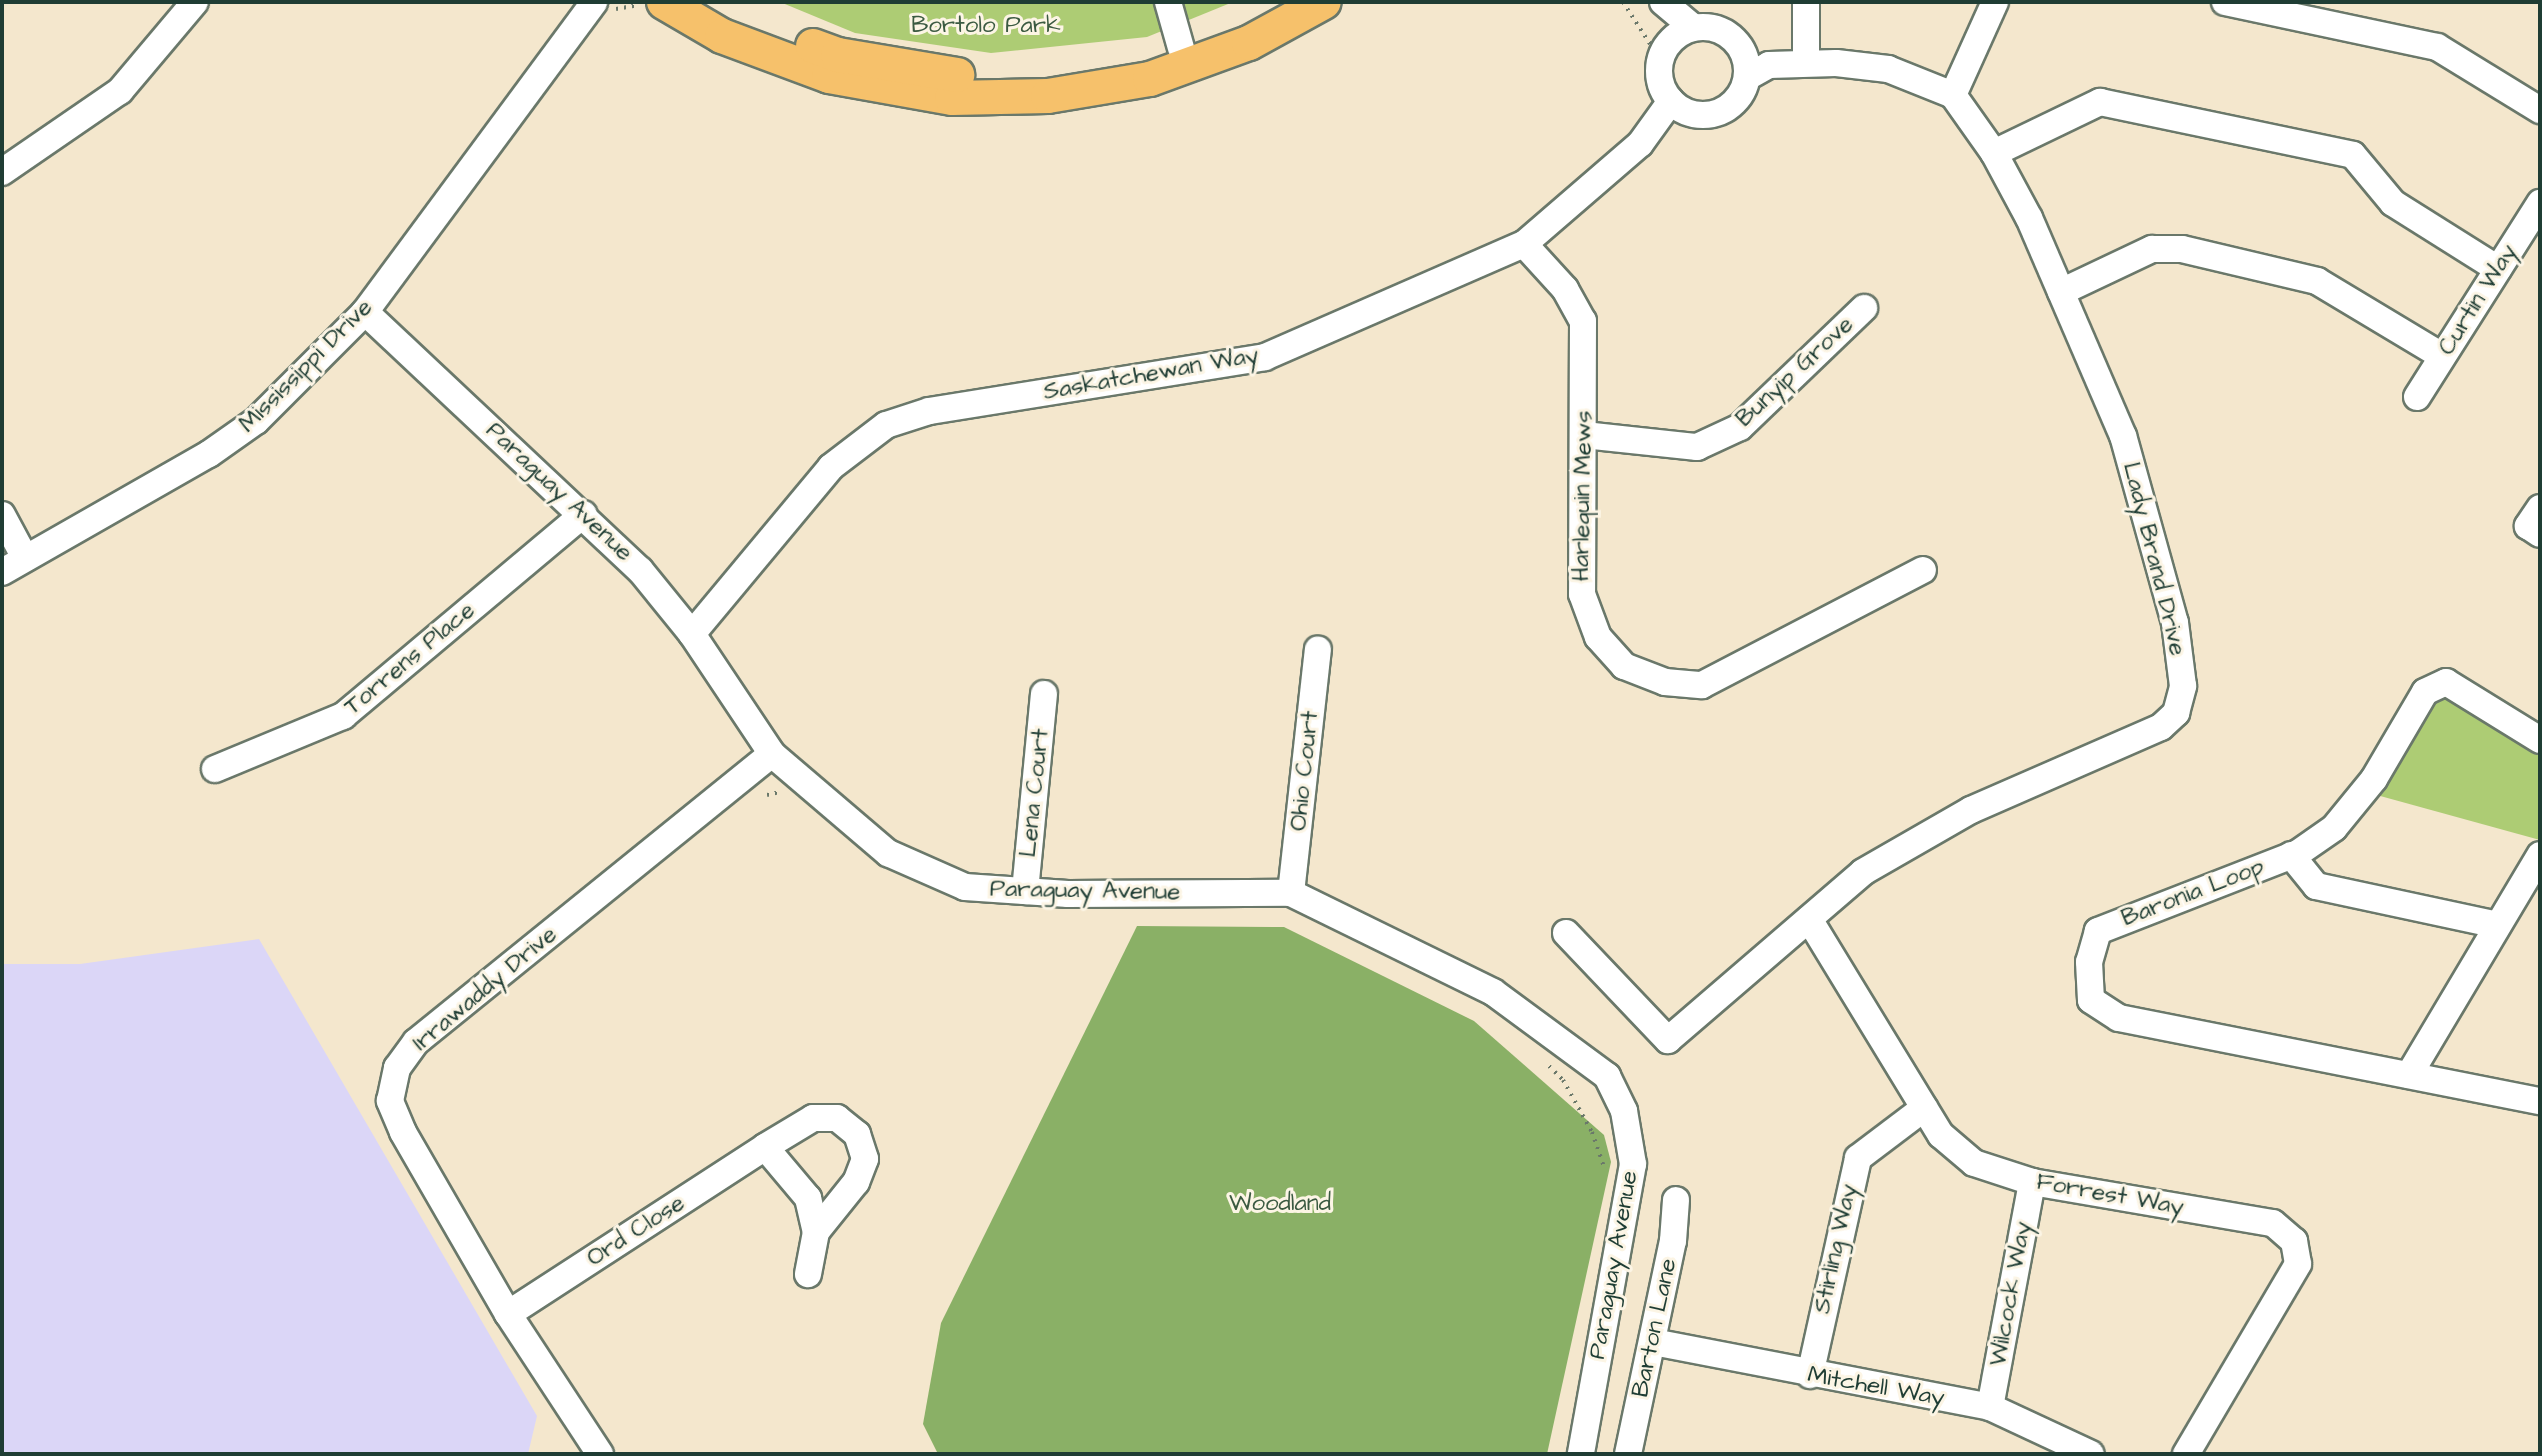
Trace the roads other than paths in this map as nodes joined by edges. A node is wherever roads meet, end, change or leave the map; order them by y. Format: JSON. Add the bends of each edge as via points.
{"nodes":[{"id":1,"x":195,"y":2,"type":"edge"},
{"id":2,"x":594,"y":2,"type":"edge"},
{"id":3,"x":664,"y":2,"type":"edge"},
{"id":4,"x":705,"y":2,"type":"edge"},
{"id":5,"x":1168,"y":2,"type":"edge"},
{"id":6,"x":1285,"y":2,"type":"edge"},
{"id":7,"x":1324,"y":2,"type":"edge"},
{"id":8,"x":1663,"y":2,"type":"edge"},
{"id":9,"x":1806,"y":2,"type":"edge"},
{"id":10,"x":1995,"y":2,"type":"edge"},
{"id":11,"x":2225,"y":2,"type":"edge"},
{"id":12,"x":1694,"y":28,"type":"junction"},
{"id":13,"x":1181,"y":48,"type":"junction"},
{"id":14,"x":1806,"y":63,"type":"junction"},
{"id":15,"x":1747,"y":77,"type":"junction"},
{"id":16,"x":1665,"y":93,"type":"junction"},
{"id":17,"x":1953,"y":95,"type":"junction"},
{"id":18,"x":2540,"y":110,"type":"edge"},
{"id":19,"x":1994,"y":153,"type":"junction"},
{"id":20,"x":2,"y":172,"type":"edge"},
{"id":21,"x":2540,"y":203,"type":"edge"},
{"id":22,"x":1524,"y":244,"type":"junction"},
{"id":23,"x":2498,"y":269,"type":"junction"},
{"id":24,"x":2061,"y":292,"type":"junction"},
{"id":25,"x":1864,"y":308,"type":"dead end"},
{"id":26,"x":365,"y":312,"type":"junction"},
{"id":27,"x":2442,"y":356,"type":"junction"},
{"id":28,"x":2417,"y":397,"type":"dead end"},
{"id":29,"x":1584,"y":435,"type":"junction"},
{"id":30,"x":2540,"y":508,"type":"edge"},
{"id":31,"x":584,"y":514,"type":"junction"},
{"id":32,"x":2,"y":515,"type":"edge"},
{"id":33,"x":2540,"y":534,"type":"edge"},
{"id":34,"x":25,"y":558,"type":"junction"},
{"id":35,"x":1923,"y":570,"type":"dead end"},
{"id":36,"x":2,"y":572,"type":"edge"},
{"id":37,"x":692,"y":634,"type":"junction"},
{"id":38,"x":1318,"y":649,"type":"dead end"},
{"id":39,"x":1044,"y":694,"type":"dead end"},
{"id":40,"x":2540,"y":740,"type":"edge"},
{"id":41,"x":772,"y":754,"type":"junction"},
{"id":42,"x":215,"y":769,"type":"dead end"},
{"id":43,"x":2291,"y":855,"type":"junction"},
{"id":44,"x":2540,"y":855,"type":"edge"},
{"id":45,"x":1025,"y":891,"type":"junction"},
{"id":46,"x":1291,"y":893,"type":"junction"},
{"id":47,"x":1809,"y":919,"type":"junction"},
{"id":48,"x":2498,"y":925,"type":"junction"},
{"id":49,"x":1566,"y":933,"type":"dead end"},
{"id":50,"x":2409,"y":1075,"type":"junction"},
{"id":51,"x":2540,"y":1101,"type":"edge"},
{"id":52,"x":1924,"y":1108,"type":"junction"},
{"id":53,"x":765,"y":1147,"type":"junction"},
{"id":54,"x":2032,"y":1182,"type":"junction"},
{"id":55,"x":1676,"y":1200,"type":"dead end"},
{"id":56,"x":816,"y":1232,"type":"junction"},
{"id":57,"x":808,"y":1274,"type":"dead end"},
{"id":58,"x":508,"y":1314,"type":"junction"},
{"id":59,"x":1653,"y":1342,"type":"junction"},
{"id":60,"x":1810,"y":1375,"type":"junction"},
{"id":61,"x":1990,"y":1407,"type":"junction"},
{"id":62,"x":600,"y":1454,"type":"edge"},
{"id":63,"x":1581,"y":1454,"type":"edge"},
{"id":64,"x":1628,"y":1454,"type":"edge"},
{"id":65,"x":2091,"y":1454,"type":"edge"},
{"id":66,"x":2186,"y":1454,"type":"edge"}],
"edges":[{"from":1,"to":20,"type":"street","via":[[120,91]]},
{"from":2,"to":26,"type":"street","name":"Mississippi Drive"},
{"from":3,"to":7,"type":"main road","via":[[722,36],[829,76],[903,92],[1009,98],[1108,89],[1180,70],[1249,43]]},
{"from":4,"to":13,"type":"main road","via":[[838,55],[941,75],[1060,73]]},
{"from":5,"to":13,"type":"street"},
{"from":6,"to":13,"type":"main road"},
{"from":8,"to":12,"type":"street"},
{"from":9,"to":14,"type":"street"},
{"from":10,"to":17,"type":"street"},
{"from":11,"to":18,"type":"street","via":[[2437,47]]},
{"from":12,"to":15,"type":"street","via":[[1722,31],[1733,38],[1742,50]]},
{"from":12,"to":16,"type":"street","via":[[1664,52],[1660,77]]},
{"from":14,"to":15,"type":"street","via":[[1769,65]]},
{"from":14,"to":17,"type":"street","via":[[1888,69]]},
{"from":15,"to":16,"type":"street","via":[[1734,102],[1723,110],[1696,114]]},
{"from":16,"to":22,"type":"street","name":"Saskatchewan Way","via":[[1640,144]]},
{"from":17,"to":19,"type":"street","name":"Lady Brand Drive"},
{"from":19,"to":23,"type":"street","via":[[2100,102],[2353,155],[2393,203]]},
{"from":19,"to":24,"type":"street","name":"Lady Brand Drive"},
{"from":21,"to":23,"type":"street","name":"Curtin Way"},
{"from":22,"to":29,"type":"street","name":"Harlequin Mews","via":[[1565,289],[1583,321]]},
{"from":22,"to":37,"type":"street","name":"Saskatchewan Way","via":[[1265,357],[929,411],[886,425],[831,467]]},
{"from":23,"to":27,"type":"street","name":"Curtin Way"},
{"from":24,"to":27,"type":"street","via":[[2152,249],[2182,249],[2317,281]]},
{"from":24,"to":47,"type":"street","name":"Lady Brand Drive","via":[[2123,436],[2148,512],[2175,623],[2183,686],[2176,713],[2161,727],[1971,810],[1863,872]]},
{"from":25,"to":29,"type":"street","name":"Bunyip Grove","via":[[1740,427],[1697,447]]},
{"from":26,"to":31,"type":"street","name":"Paraguay Avenue"},
{"from":26,"to":34,"type":"street","name":"Mississippi Drive","via":[[256,421],[209,454]]},
{"from":27,"to":28,"type":"street","name":"Curtin Way"},
{"from":29,"to":35,"type":"street","name":"Harlequin Mews","via":[[1582,594],[1598,637],[1624,666],[1665,682],[1702,685]]},
{"from":30,"to":33,"type":"street","via":[[2528,526]]},
{"from":31,"to":37,"type":"street","name":"Paraguay Avenue","via":[[640,570]]},
{"from":31,"to":42,"type":"street","name":"Torrens Place","via":[[343,716]]},
{"from":32,"to":34,"type":"street"},
{"from":34,"to":36,"type":"street","name":"Mississippi Drive"},
{"from":37,"to":41,"type":"street","name":"Paraguay Avenue"},
{"from":38,"to":46,"type":"street","name":"Ohio Court"},
{"from":39,"to":45,"type":"street","name":"Lena Court"},
{"from":40,"to":43,"type":"street","name":"Baronia Loop","via":[[2446,682],[2425,692],[2374,779],[2334,828]]},
{"from":41,"to":45,"type":"street","name":"Paraguay Avenue","via":[[888,853],[965,887]]},
{"from":41,"to":58,"type":"street","name":"Irrawaddy Drive","via":[[416,1042],[397,1068],[390,1101],[403,1132]]},
{"from":43,"to":48,"type":"street","via":[[2316,886]]},
{"from":43,"to":50,"type":"street","name":"Baronia Loop","via":[[2098,931],[2089,962],[2091,1000],[2119,1018]]},
{"from":44,"to":48,"type":"street"},
{"from":45,"to":46,"type":"street","name":"Paraguay Avenue"},
{"from":46,"to":63,"type":"street","name":"Paraguay Avenue","via":[[1493,992],[1607,1076],[1624,1111],[1633,1164]]},
{"from":47,"to":49,"type":"street","name":"Lady Brand Drive","via":[[1668,1040]]},
{"from":47,"to":52,"type":"street","name":"Forrest Way"},
{"from":48,"to":50,"type":"street"},
{"from":50,"to":51,"type":"street","name":"Baronia Loop"},
{"from":52,"to":54,"type":"street","name":"Forrest Way","via":[[1956,1151],[1995,1172]]},
{"from":52,"to":60,"type":"street","name":"Stirling Way","via":[[1873,1143],[1855,1166]]},
{"from":53,"to":56,"type":"street","name":"Ord Close","via":[[808,1198]]},
{"from":53,"to":56,"type":"street","name":"Ord Close","via":[[813,1118],[837,1118],[857,1134],[865,1159],[856,1182]]},
{"from":53,"to":58,"type":"street","name":"Ord Close"},
{"from":54,"to":61,"type":"street","name":"Wilcock Way"},
{"from":54,"to":66,"type":"street","name":"Forrest Way","via":[[2273,1223],[2294,1241],[2298,1264]]},
{"from":55,"to":59,"type":"street","name":"Barton Lane"},
{"from":56,"to":57,"type":"street","name":"Ord Close"},
{"from":58,"to":62,"type":"street","name":"Irrawaddy Drive"},
{"from":59,"to":60,"type":"street","name":"Mitchell Way"},
{"from":59,"to":64,"type":"street","name":"Barton Lane"},
{"from":60,"to":61,"type":"street","name":"Mitchell Way"},
{"from":61,"to":65,"type":"street","name":"Mitchell Way"}]}
